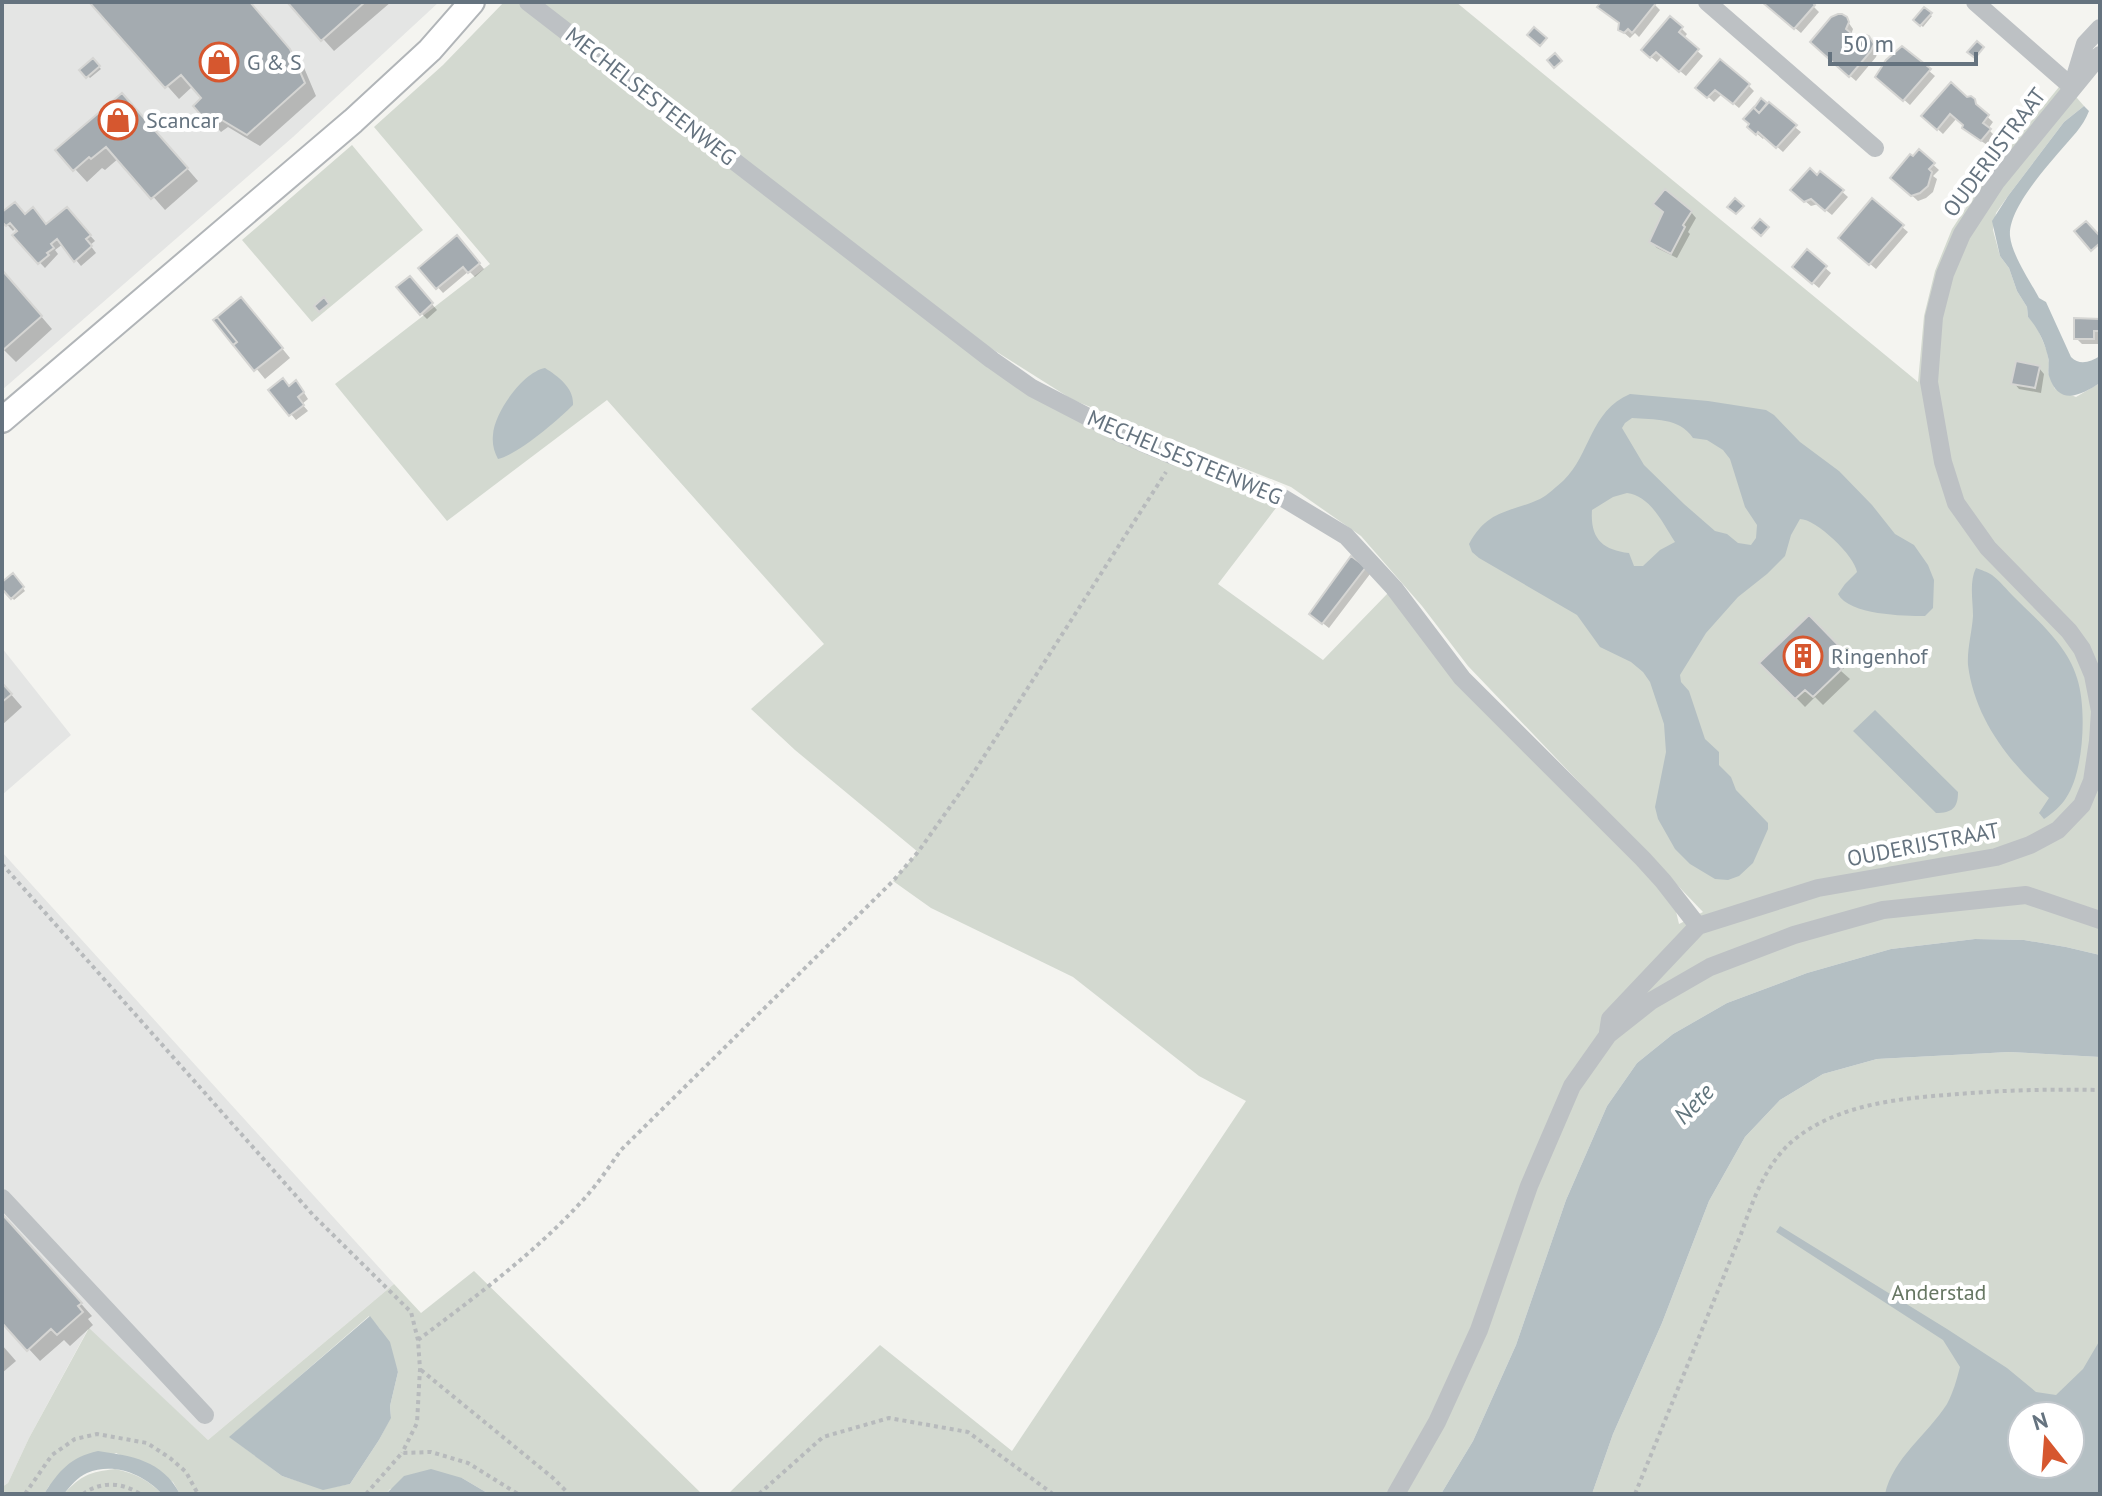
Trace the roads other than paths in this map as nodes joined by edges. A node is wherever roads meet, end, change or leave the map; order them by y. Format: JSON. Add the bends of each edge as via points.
{"nodes":[{"id":1,"x":472,"y":2,"type":"edge"},
{"id":2,"x":528,"y":2,"type":"edge"},
{"id":3,"x":1707,"y":2,"type":"edge"},
{"id":4,"x":1975,"y":2,"type":"edge"},
{"id":5,"x":2100,"y":28,"type":"edge"},
{"id":6,"x":2100,"y":55,"type":"edge"},
{"id":7,"x":2072,"y":87,"type":"junction"},
{"id":8,"x":1875,"y":148,"type":"dead end"},
{"id":9,"x":2,"y":420,"type":"edge"},
{"id":10,"x":2100,"y":920,"type":"edge"},
{"id":11,"x":1698,"y":926,"type":"junction"},
{"id":12,"x":1608,"y":1035,"type":"junction"},
{"id":13,"x":2,"y":1198,"type":"edge"},
{"id":14,"x":205,"y":1415,"type":"dead end"},
{"id":15,"x":1396,"y":1494,"type":"edge"}],
"edges":[{"from":1,"to":9,"type":"main road","via":[[430,50],[353,121]]},
{"from":2,"to":11,"type":"street","name":"MECHELSESTEENWEG","via":[[1032,388],[1119,433],[1239,477],[1346,536],[1394,588],[1462,678],[1653,870]]},
{"from":3,"to":8,"type":"street"},
{"from":4,"to":7,"type":"street"},
{"from":5,"to":7,"type":"street","name":"OUDERIJSTRAAT","via":[[2085,44]]},
{"from":6,"to":7,"type":"street"},
{"from":7,"to":11,"type":"street","name":"OUDERIJSTRAAT","via":[[1962,234],[1934,317],[1929,382],[1956,503],[1988,548],[2069,631],[2093,675],[2100,711],[2098,741],[2082,805],[2058,830],[1996,857],[1818,888]]},
{"from":10,"to":12,"type":"street","via":[[2026,895],[1883,910],[1794,935],[1710,967],[1651,1001]]},
{"from":11,"to":12,"type":"street","via":[[1610,1019]]},
{"from":12,"to":15,"type":"street","via":[[1572,1086],[1529,1186],[1479,1330],[1437,1422]]},
{"from":13,"to":14,"type":"street"}]}
